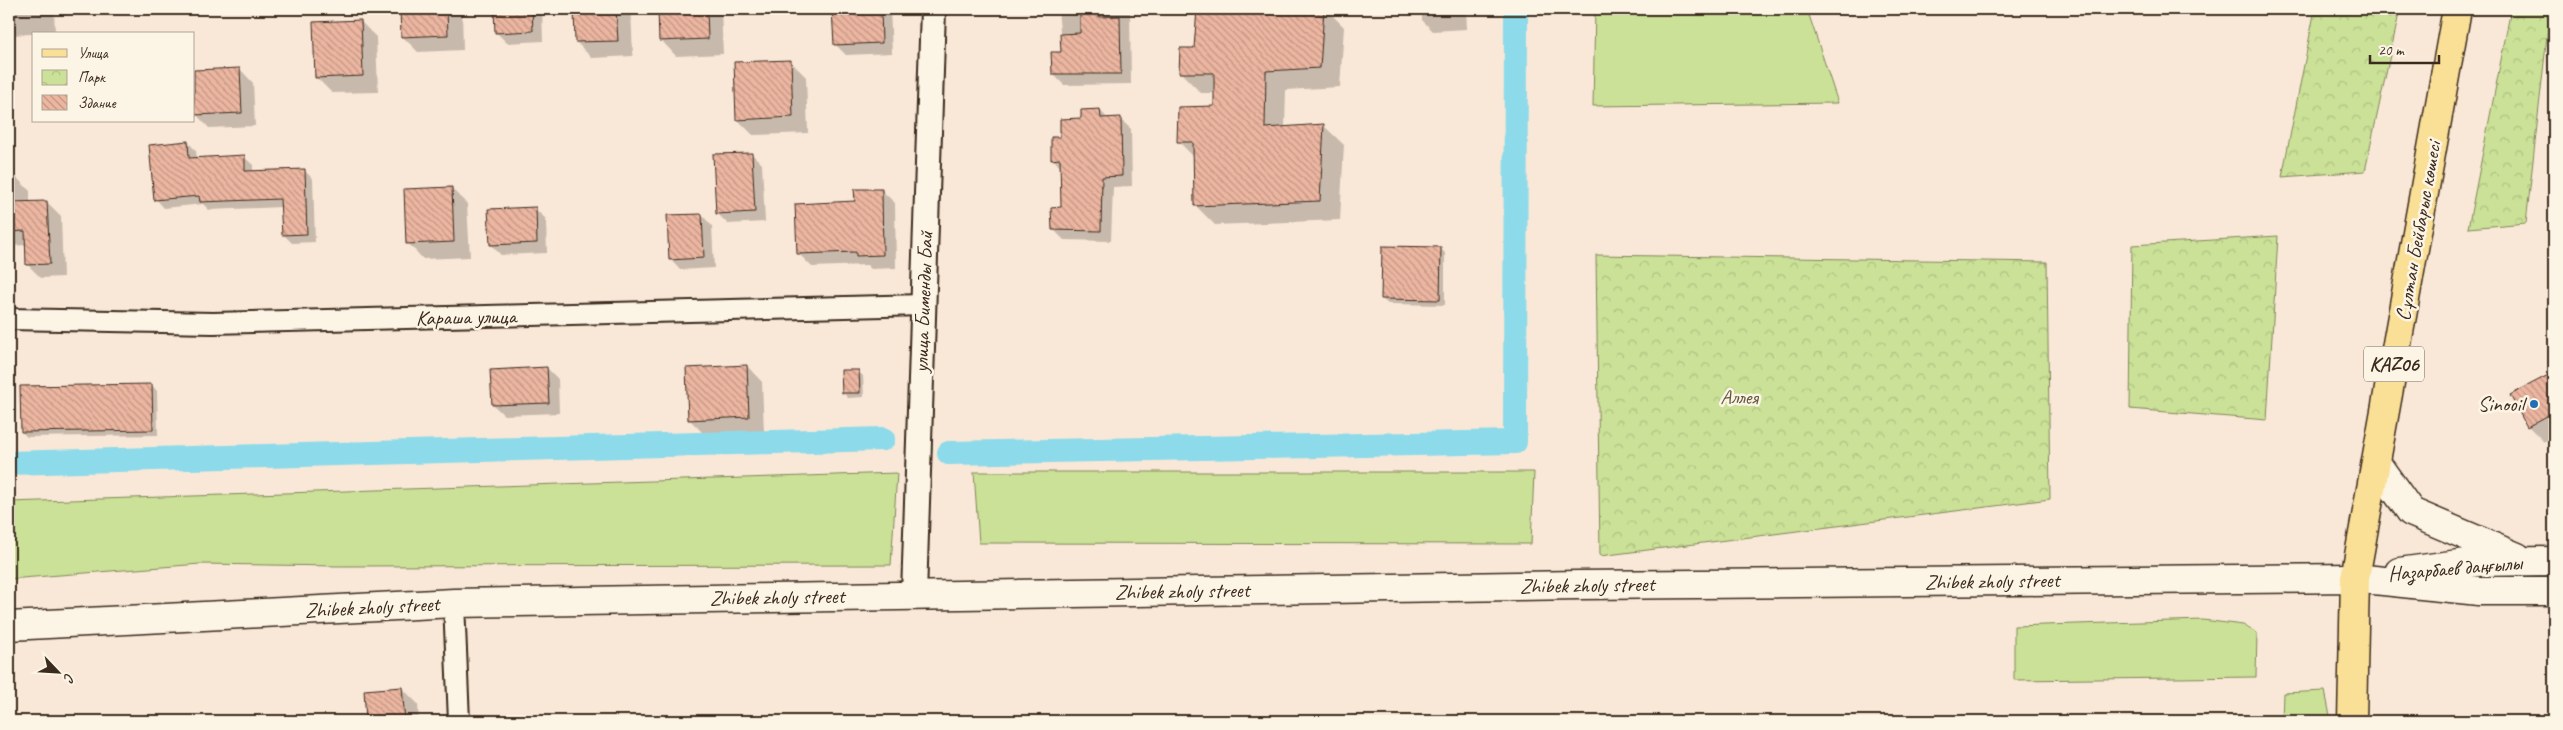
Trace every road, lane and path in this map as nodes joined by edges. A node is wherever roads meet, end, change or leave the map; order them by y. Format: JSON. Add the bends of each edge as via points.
{"nodes":[{"id":1,"x":933,"y":9,"type":"edge"},
{"id":2,"x":2456,"y":9,"type":"edge"},
{"id":3,"x":924,"y":305,"type":"junction"},
{"id":4,"x":9,"y":319,"type":"edge"},
{"id":5,"x":2376,"y":463,"type":"junction"},
{"id":6,"x":2527,"y":561,"type":"junction"},
{"id":7,"x":2554,"y":561,"type":"edge"},
{"id":8,"x":2355,"y":578,"type":"junction"},
{"id":9,"x":2554,"y":591,"type":"edge"},
{"id":10,"x":914,"y":595,"type":"junction"},
{"id":11,"x":454,"y":602,"type":"junction"},
{"id":12,"x":9,"y":626,"type":"edge"},
{"id":13,"x":459,"y":721,"type":"edge"},
{"id":14,"x":2352,"y":721,"type":"edge"}],
"edges":[{"from":1,"to":3,"type":"street","name":"улица Бименды Бай"},
{"from":2,"to":5,"type":"main road","name":"Сұлтан Бейбарыс көшесі","number":"KAZ06"},
{"from":3,"to":4,"type":"street","name":"Караша улица","via":[[214,323]]},
{"from":3,"to":10,"type":"street","name":"улица Бименды Бай"},
{"from":5,"to":6,"type":"main road","via":[[2410,512]]},
{"from":5,"to":8,"type":"main road","name":"Сұлтан Бейбарыс көшесі","number":"KAZ06"},
{"from":6,"to":7,"type":"main road","name":"Назарбаев даңғылы"},
{"from":6,"to":8,"type":"main road","name":"Назарбаев даңғылы","via":[[2474,562]]},
{"from":8,"to":9,"type":"main road","via":[[2480,591]]},
{"from":8,"to":10,"type":"main road","name":"Zhibek zholy street"},
{"from":8,"to":14,"type":"main road","name":"Сұлтан Бейбарыс көшесі","number":"KAZ06"},
{"from":10,"to":11,"type":"main road","name":"Zhibek zholy street"},
{"from":11,"to":12,"type":"main road","name":"Zhibek zholy street"},
{"from":11,"to":13,"type":"street"}]}
